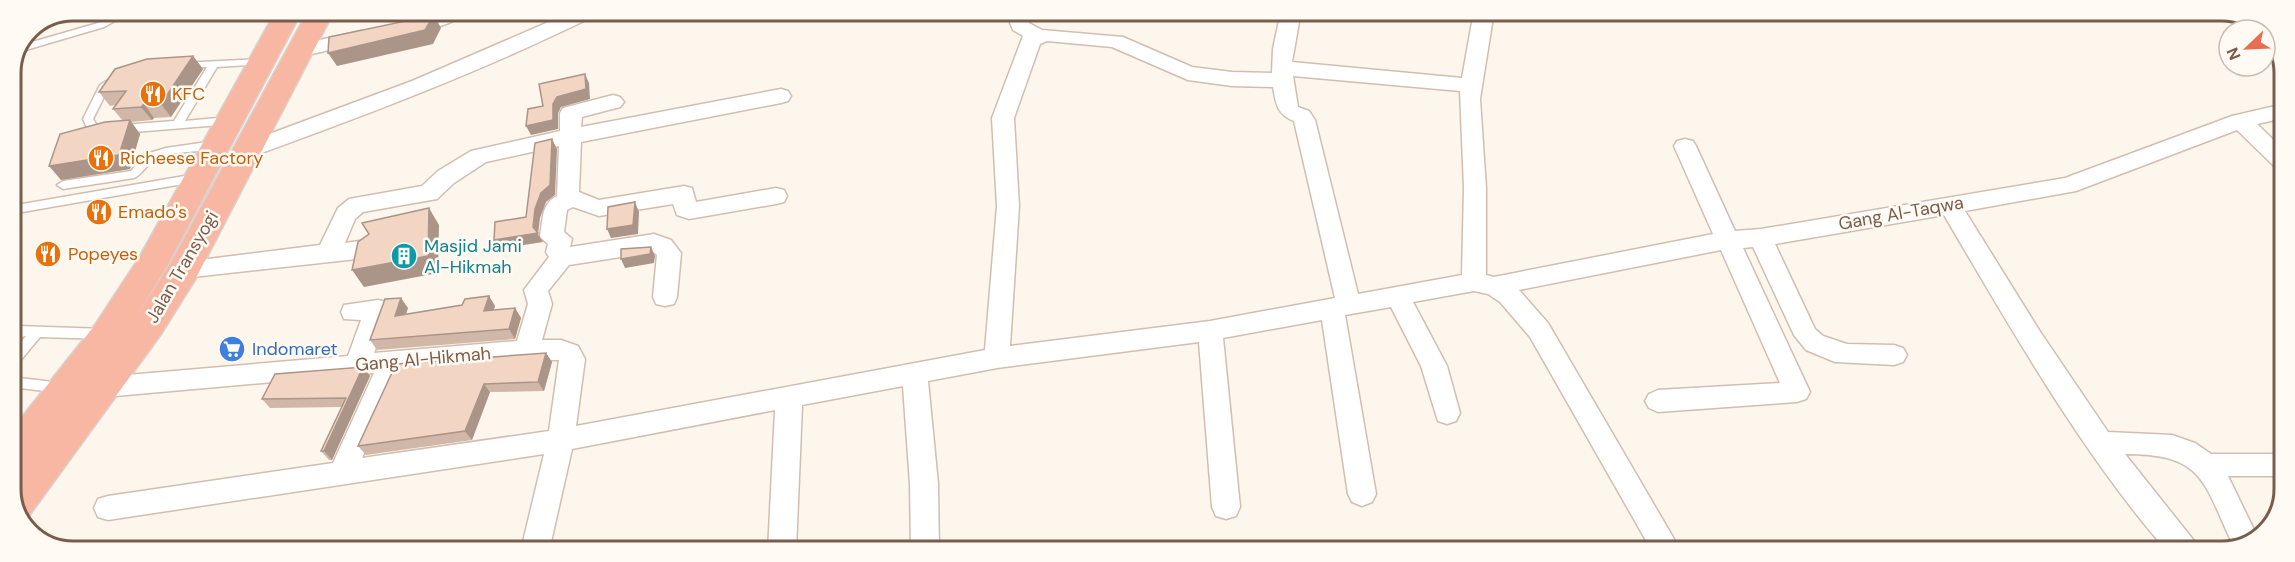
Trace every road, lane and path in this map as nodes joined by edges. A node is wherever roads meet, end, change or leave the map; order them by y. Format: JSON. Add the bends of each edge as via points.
{"nodes":[{"id":1,"x":108,"y":21,"type":"edge"},
{"id":2,"x":284,"y":21,"type":"edge"},
{"id":3,"x":316,"y":21,"type":"edge"},
{"id":4,"x":435,"y":21,"type":"edge"},
{"id":5,"x":551,"y":21,"type":"edge"},
{"id":6,"x":1018,"y":21,"type":"edge"},
{"id":7,"x":1287,"y":21,"type":"edge"},
{"id":8,"x":1482,"y":21,"type":"edge"},
{"id":9,"x":1038,"y":36,"type":"junction"},
{"id":10,"x":28,"y":47,"type":"edge"},
{"id":11,"x":299,"y":51,"type":"junction"},
{"id":12,"x":262,"y":62,"type":"junction"},
{"id":13,"x":214,"y":64,"type":"junction"},
{"id":14,"x":170,"y":67,"type":"edge"},
{"id":15,"x":1281,"y":74,"type":"junction"},
{"id":16,"x":118,"y":78,"type":"edge"},
{"id":17,"x":1470,"y":85,"type":"junction"},
{"id":18,"x":781,"y":96,"type":"dead end"},
{"id":19,"x":613,"y":102,"type":"dead end"},
{"id":20,"x":2274,"y":113,"type":"edge"},
{"id":21,"x":2241,"y":121,"type":"junction"},
{"id":22,"x":178,"y":124,"type":"junction"},
{"id":23,"x":572,"y":136,"type":"junction"},
{"id":24,"x":236,"y":137,"type":"junction"},
{"id":25,"x":1685,"y":146,"type":"dead end"},
{"id":26,"x":2274,"y":153,"type":"edge"},
{"id":27,"x":198,"y":178,"type":"junction"},
{"id":28,"x":63,"y":185,"type":"dead end"},
{"id":29,"x":776,"y":196,"type":"dead end"},
{"id":30,"x":568,"y":198,"type":"junction"},
{"id":31,"x":1950,"y":205,"type":"junction"},
{"id":32,"x":21,"y":208,"type":"edge"},
{"id":33,"x":1761,"y":238,"type":"junction"},
{"id":34,"x":1727,"y":240,"type":"junction"},
{"id":35,"x":366,"y":249,"type":"edge"},
{"id":36,"x":329,"y":252,"type":"junction"},
{"id":37,"x":562,"y":257,"type":"junction"},
{"id":38,"x":184,"y":269,"type":"junction"},
{"id":39,"x":1484,"y":284,"type":"junction"},
{"id":40,"x":1398,"y":296,"type":"junction"},
{"id":41,"x":665,"y":297,"type":"dead end"},
{"id":42,"x":1341,"y":306,"type":"junction"},
{"id":43,"x":352,"y":312,"type":"dead end"},
{"id":44,"x":21,"y":331,"type":"edge"},
{"id":45,"x":37,"y":331,"type":"junction"},
{"id":46,"x":1210,"y":331,"type":"junction"},
{"id":47,"x":107,"y":334,"type":"junction"},
{"id":48,"x":527,"y":350,"type":"junction"},
{"id":49,"x":21,"y":351,"type":"edge"},
{"id":50,"x":1894,"y":355,"type":"dead end"},
{"id":51,"x":997,"y":358,"type":"junction"},
{"id":52,"x":392,"y":362,"type":"junction"},
{"id":53,"x":357,"y":365,"type":"junction"},
{"id":54,"x":915,"y":374,"type":"junction"},
{"id":55,"x":21,"y":383,"type":"edge"},
{"id":56,"x":104,"y":387,"type":"junction"},
{"id":57,"x":66,"y":388,"type":"junction"},
{"id":58,"x":789,"y":396,"type":"junction"},
{"id":59,"x":1658,"y":401,"type":"dead end"},
{"id":60,"x":1447,"y":413,"type":"dead end"},
{"id":61,"x":561,"y":440,"type":"junction"},
{"id":62,"x":2101,"y":443,"type":"junction"},
{"id":63,"x":21,"y":445,"type":"edge"},
{"id":64,"x":2206,"y":465,"type":"junction"},
{"id":65,"x":2274,"y":465,"type":"edge"},
{"id":66,"x":342,"y":473,"type":"junction"},
{"id":67,"x":1362,"y":494,"type":"dead end"},
{"id":68,"x":22,"y":496,"type":"edge"},
{"id":69,"x":1226,"y":507,"type":"dead end"},
{"id":70,"x":108,"y":508,"type":"dead end"},
{"id":71,"x":2243,"y":537,"type":"edge"},
{"id":72,"x":537,"y":541,"type":"edge"},
{"id":73,"x":782,"y":541,"type":"edge"},
{"id":74,"x":925,"y":541,"type":"edge"},
{"id":75,"x":1661,"y":541,"type":"edge"},
{"id":76,"x":2176,"y":541,"type":"edge"}],
"edges":[{"from":1,"to":10,"type":"lane"},
{"from":2,"to":12,"type":"highway","name":"Jalan Transyogi"},
{"from":3,"to":11,"type":"highway","name":"Jalan Transyogi"},
{"from":4,"to":11,"type":"street"},
{"from":5,"to":24,"type":"street","via":[[386,101]]},
{"from":6,"to":9,"type":"street"},
{"from":7,"to":15,"type":"street","via":[[1281,46]]},
{"from":8,"to":17,"type":"street"},
{"from":9,"to":15,"type":"street","via":[[1116,41],[1188,73],[1232,79]]},
{"from":9,"to":51,"type":"street","via":[[1031,40],[1003,118],[1008,206]]},
{"from":11,"to":24,"type":"highway","name":"Jalan Transyogi"},
{"from":12,"to":13,"type":"lane"},
{"from":12,"to":24,"type":"highway","name":"Jalan Transyogi"},
{"from":13,"to":14,"type":"lane"},
{"from":13,"to":22,"type":"lane"},
{"from":15,"to":17,"type":"street"},
{"from":15,"to":42,"type":"street","via":[[1289,111],[1304,120]]},
{"from":16,"to":22,"type":"lane","via":[[104,87],[94,105],[88,121],[94,131]]},
{"from":17,"to":39,"type":"street"},
{"from":18,"to":23,"type":"street"},
{"from":19,"to":23,"type":"street","via":[[571,113]]},
{"from":20,"to":21,"type":"street","name":"Gang Al-Taqwa"},
{"from":21,"to":26,"type":"street"},
{"from":21,"to":31,"type":"street","name":"Gang Al-Taqwa","via":[[2068,184]]},
{"from":22,"to":24,"type":"lane"},
{"from":23,"to":30,"type":"street"},
{"from":23,"to":36,"type":"street","via":[[479,156],[429,193],[357,205],[346,214]]},
{"from":24,"to":27,"type":"highway","name":"Jalan Transyogi"},
{"from":24,"to":28,"type":"lane","via":[[158,155],[134,174]]},
{"from":24,"to":38,"type":"highway","name":"Jalan Transyogi"},
{"from":25,"to":34,"type":"street"},
{"from":27,"to":32,"type":"lane"},
{"from":27,"to":47,"type":"highway","name":"Jalan Transyogi","via":[[151,266]]},
{"from":29,"to":30,"type":"street","via":[[689,211],[684,194],[599,208]]},
{"from":30,"to":37,"type":"street","via":[[556,206],[552,237],[560,239],[558,252]]},
{"from":31,"to":33,"type":"street","name":"Gang Al-Taqwa"},
{"from":31,"to":62,"type":"street","via":[[2019,321]]},
{"from":33,"to":34,"type":"street","name":"Gang Al-Taqwa"},
{"from":33,"to":50,"type":"street","via":[[1813,343],[1833,352]]},
{"from":34,"to":39,"type":"street","name":"Gang Al-Taqwa"},
{"from":34,"to":59,"type":"street","via":[[1797,392]]},
{"from":35,"to":36,"type":"street"},
{"from":36,"to":38,"type":"street"},
{"from":37,"to":41,"type":"street","via":[[654,243],[663,246],[669,253]]},
{"from":37,"to":48,"type":"street","via":[[536,290],[540,304]]},
{"from":38,"to":56,"type":"highway","name":"Jalan Transyogi"},
{"from":39,"to":40,"type":"street","name":"Gang Al-Taqwa"},
{"from":39,"to":75,"type":"street","via":[[1509,295],[1539,330]]},
{"from":40,"to":42,"type":"street","name":"Gang Al-Taqwa"},
{"from":40,"to":60,"type":"street","via":[[1434,366]]},
{"from":42,"to":46,"type":"street","name":"Gang Al-Taqwa"},
{"from":42,"to":67,"type":"street"},
{"from":43,"to":53,"type":"street","via":[[378,309]]},
{"from":44,"to":45,"type":"lane"},
{"from":45,"to":47,"type":"lane"},
{"from":45,"to":49,"type":"lane"},
{"from":46,"to":51,"type":"street","name":"Gang Al-Taqwa"},
{"from":46,"to":69,"type":"street"},
{"from":47,"to":57,"type":"highway","name":"Jalan Transyogi"},
{"from":48,"to":52,"type":"street","name":"Gang Al-Hikmah"},
{"from":48,"to":61,"type":"street","name":"Gang Al-Hikmah","via":[[570,353]]},
{"from":51,"to":54,"type":"street","name":"Gang Al-Taqwa"},
{"from":52,"to":53,"type":"street","name":"Gang Al-Hikmah"},
{"from":52,"to":66,"type":"street"},
{"from":53,"to":56,"type":"street","name":"Gang Al-Hikmah"},
{"from":54,"to":58,"type":"street","name":"Gang Al-Taqwa"},
{"from":54,"to":74,"type":"street"},
{"from":55,"to":57,"type":"lane"},
{"from":56,"to":68,"type":"highway","name":"Jalan Transyogi"},
{"from":57,"to":63,"type":"highway","name":"Jalan Transyogi"},
{"from":58,"to":61,"type":"street","name":"Gang Al-Taqwa"},
{"from":58,"to":73,"type":"street"},
{"from":61,"to":66,"type":"street","name":"Gang Al-Taqwa"},
{"from":61,"to":72,"type":"street"},
{"from":62,"to":64,"type":"street","via":[[2163,444],[2179,448]]},
{"from":62,"to":76,"type":"street"},
{"from":64,"to":65,"type":"street"},
{"from":64,"to":71,"type":"street"},
{"from":66,"to":70,"type":"street","name":"Gang Al-Taqwa"}]}
